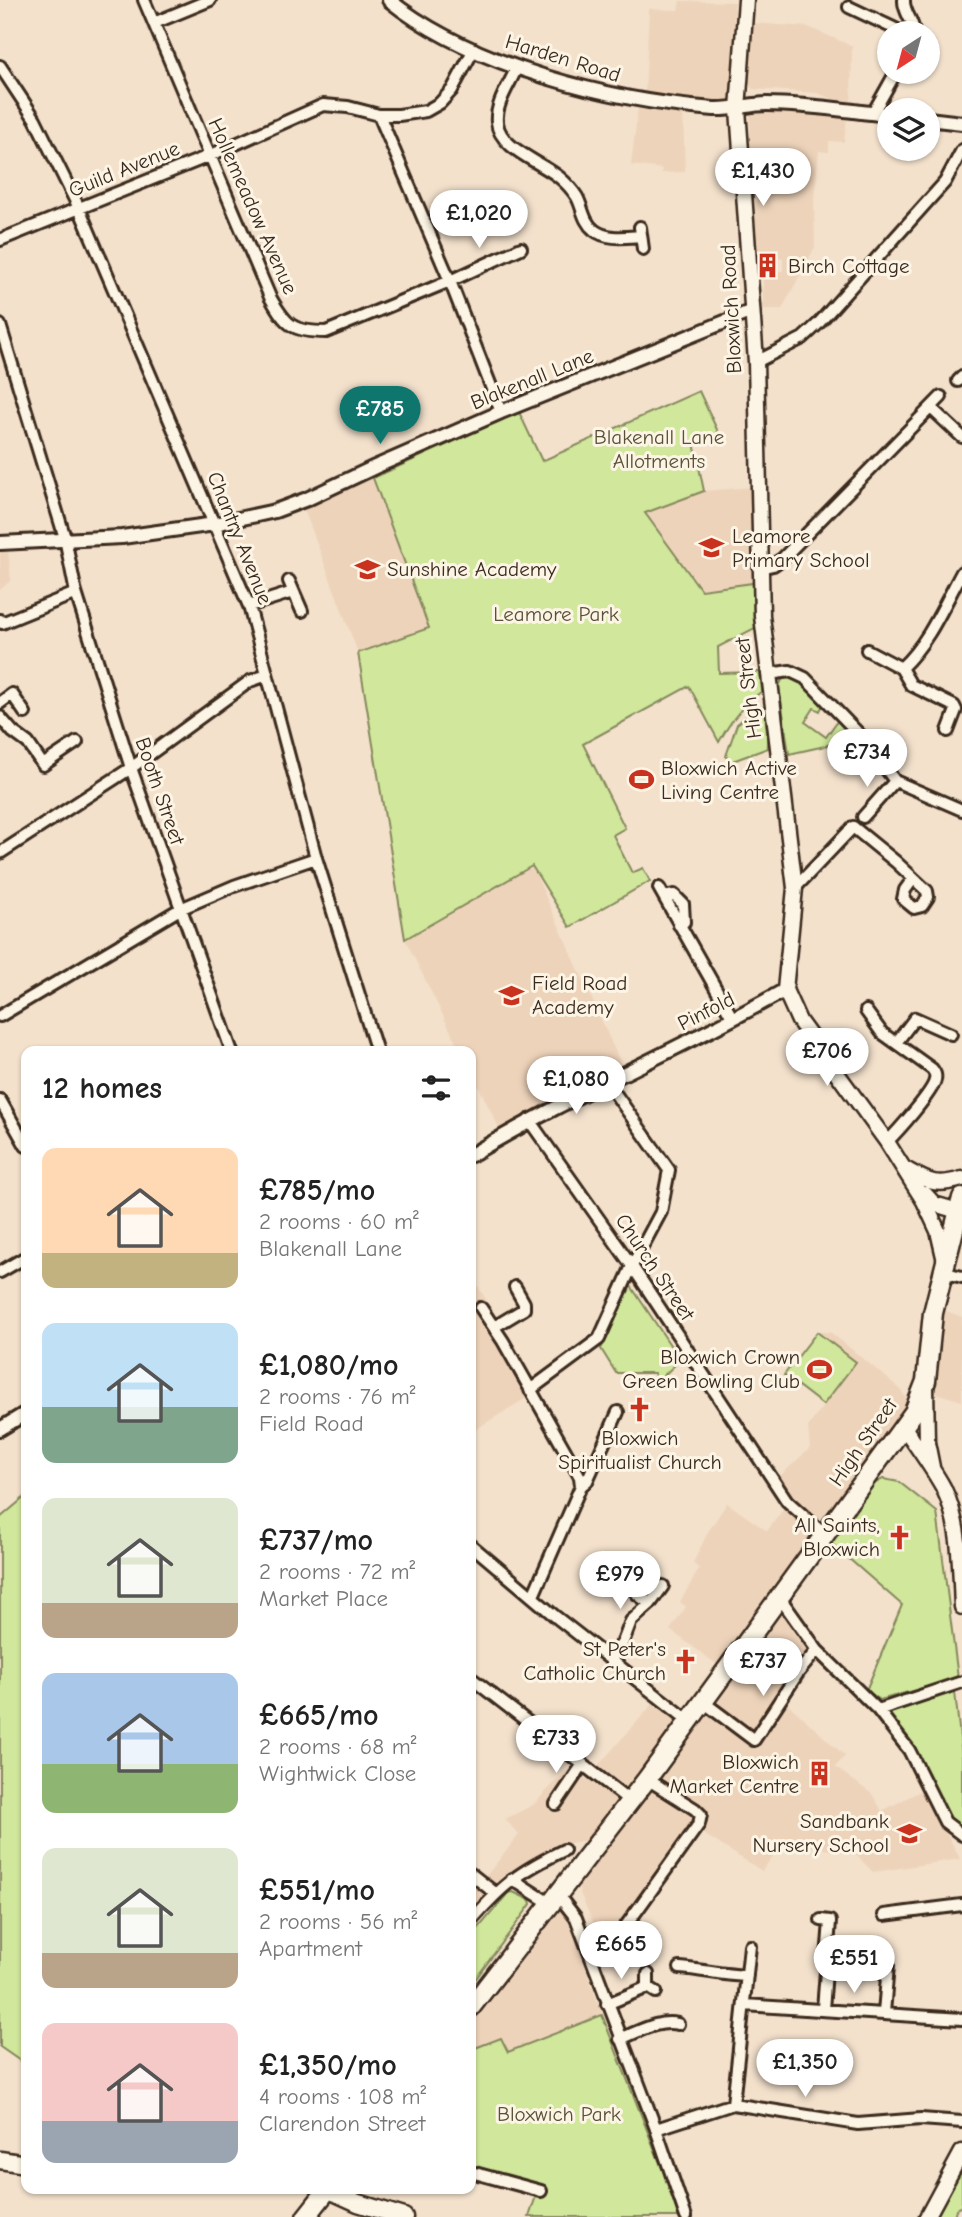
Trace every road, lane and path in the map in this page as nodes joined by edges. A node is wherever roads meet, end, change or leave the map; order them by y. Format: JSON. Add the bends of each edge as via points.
{"nodes":[{"id":1,"x":144,"y":0,"type":"edge"},
{"id":2,"x":210,"y":0,"type":"edge"},
{"id":3,"x":389,"y":0,"type":"edge"},
{"id":4,"x":746,"y":0,"type":"edge"},
{"id":5,"x":904,"y":0,"type":"edge"},
{"id":6,"x":849,"y":8,"type":"dead end"},
{"id":7,"x":878,"y":21,"type":"edge"},
{"id":8,"x":912,"y":21,"type":"edge"},
{"id":9,"x":155,"y":23,"type":"junction"},
{"id":10,"x":474,"y":49,"type":"junction"},
{"id":11,"x":0,"y":66,"type":"edge"},
{"id":12,"x":517,"y":67,"type":"junction"},
{"id":13,"x":889,"y":84,"type":"edge"},
{"id":14,"x":738,"y":109,"type":"junction"},
{"id":15,"x":873,"y":113,"type":"junction"},
{"id":16,"x":877,"y":114,"type":"edge"},
{"id":17,"x":379,"y":115,"type":"junction"},
{"id":18,"x":940,"y":120,"type":"edge"},
{"id":19,"x":962,"y":123,"type":"edge"},
{"id":20,"x":962,"y":150,"type":"edge"},
{"id":21,"x":209,"y":156,"type":"junction"},
{"id":22,"x":79,"y":208,"type":"junction"},
{"id":23,"x":0,"y":240,"type":"edge"},
{"id":24,"x":521,"y":248,"type":"dead end"},
{"id":25,"x":643,"y":249,"type":"dead end"},
{"id":26,"x":450,"y":281,"type":"junction"},
{"id":27,"x":752,"y":311,"type":"junction"},
{"id":28,"x":0,"y":326,"type":"edge"},
{"id":29,"x":755,"y":362,"type":"junction"},
{"id":30,"x":941,"y":397,"type":"dead end"},
{"id":31,"x":931,"y":408,"type":"junction"},
{"id":32,"x":501,"y":412,"type":"junction"},
{"id":33,"x":962,"y":437,"type":"edge"},
{"id":34,"x":215,"y":524,"type":"junction"},
{"id":35,"x":65,"y":538,"type":"junction"},
{"id":36,"x":0,"y":542,"type":"edge"},
{"id":37,"x":760,"y":568,"type":"junction"},
{"id":38,"x":962,"y":572,"type":"edge"},
{"id":39,"x":289,"y":581,"type":"dead end"},
{"id":40,"x":293,"y":592,"type":"junction"},
{"id":41,"x":76,"y":593,"type":"junction"},
{"id":42,"x":249,"y":606,"type":"junction"},
{"id":43,"x":302,"y":611,"type":"dead end"},
{"id":44,"x":762,"y":615,"type":"joint"},
{"id":45,"x":0,"y":620,"type":"edge"},
{"id":46,"x":867,"y":650,"type":"dead end"},
{"id":47,"x":901,"y":668,"type":"junction"},
{"id":48,"x":769,"y":674,"type":"junction"},
{"id":49,"x":267,"y":675,"type":"junction"},
{"id":50,"x":0,"y":703,"type":"edge"},
{"id":51,"x":25,"y":713,"type":"dead end"},
{"id":52,"x":0,"y":717,"type":"edge"},
{"id":53,"x":948,"y":731,"type":"dead end"},
{"id":54,"x":77,"y":742,"type":"dead end"},
{"id":55,"x":131,"y":768,"type":"junction"},
{"id":56,"x":895,"y":781,"type":"junction"},
{"id":57,"x":962,"y":810,"type":"edge"},
{"id":58,"x":863,"y":817,"type":"dead end"},
{"id":59,"x":0,"y":853,"type":"edge"},
{"id":60,"x":316,"y":858,"type":"junction"},
{"id":61,"x":913,"y":879,"type":"dead end"},
{"id":62,"x":795,"y":888,"type":"junction"},
{"id":63,"x":661,"y":892,"type":"dead end"},
{"id":64,"x":180,"y":909,"type":"junction"},
{"id":65,"x":785,"y":990,"type":"junction"},
{"id":66,"x":866,"y":1012,"type":"dead end"},
{"id":67,"x":0,"y":1016,"type":"edge"},
{"id":68,"x":733,"y":1019,"type":"junction"},
{"id":69,"x":951,"y":1034,"type":"dead end"},
{"id":70,"x":895,"y":1043,"type":"junction"},
{"id":71,"x":230,"y":1046,"type":"edge"},
{"id":72,"x":375,"y":1046,"type":"edge"},
{"id":73,"x":607,"y":1082,"type":"junction"},
{"id":74,"x":0,"y":1100,"type":"edge"},
{"id":75,"x":529,"y":1120,"type":"junction"},
{"id":76,"x":21,"y":1137,"type":"edge"},
{"id":77,"x":887,"y":1142,"type":"junction"},
{"id":78,"x":476,"y":1152,"type":"edge"},
{"id":79,"x":904,"y":1169,"type":"junction"},
{"id":80,"x":962,"y":1178,"type":"edge"},
{"id":81,"x":960,"y":1204,"type":"edge"},
{"id":82,"x":21,"y":1260,"type":"edge"},
{"id":83,"x":632,"y":1266,"type":"junction"},
{"id":84,"x":944,"y":1267,"type":"junction"},
{"id":85,"x":0,"y":1272,"type":"edge"},
{"id":86,"x":962,"y":1277,"type":"edge"},
{"id":87,"x":514,"y":1287,"type":"dead end"},
{"id":88,"x":481,"y":1308,"type":"dead end"},
{"id":89,"x":494,"y":1327,"type":"junction"},
{"id":90,"x":926,"y":1381,"type":"junction"},
{"id":91,"x":530,"y":1390,"type":"junction"},
{"id":92,"x":618,"y":1412,"type":"dead end"},
{"id":93,"x":21,"y":1416,"type":"edge"},
{"id":94,"x":904,"y":1427,"type":"junction"},
{"id":95,"x":0,"y":1429,"type":"edge"},
{"id":96,"x":933,"y":1472,"type":"junction"},
{"id":97,"x":581,"y":1486,"type":"junction"},
{"id":98,"x":825,"y":1535,"type":"junction"},
{"id":99,"x":476,"y":1549,"type":"edge"},
{"id":100,"x":663,"y":1586,"type":"dead end"},
{"id":101,"x":636,"y":1594,"type":"dead end"},
{"id":102,"x":533,"y":1596,"type":"junction"},
{"id":103,"x":962,"y":1596,"type":"edge"},
{"id":104,"x":780,"y":1598,"type":"junction"},
{"id":105,"x":650,"y":1604,"type":"junction"},
{"id":106,"x":962,"y":1607,"type":"edge"},
{"id":107,"x":817,"y":1650,"type":"junction"},
{"id":108,"x":610,"y":1660,"type":"junction"},
{"id":109,"x":476,"y":1682,"type":"edge"},
{"id":110,"x":962,"y":1682,"type":"edge"},
{"id":111,"x":702,"y":1701,"type":"junction"},
{"id":112,"x":878,"y":1710,"type":"junction"},
{"id":113,"x":684,"y":1718,"type":"junction"},
{"id":114,"x":583,"y":1764,"type":"junction"},
{"id":115,"x":647,"y":1779,"type":"junction"},
{"id":116,"x":630,"y":1801,"type":"junction"},
{"id":117,"x":556,"y":1804,"type":"dead end"},
{"id":118,"x":962,"y":1835,"type":"edge"},
{"id":119,"x":564,"y":1850,"type":"dead end"},
{"id":120,"x":476,"y":1878,"type":"edge"},
{"id":121,"x":512,"y":1879,"type":"junction"},
{"id":122,"x":495,"y":1893,"type":"junction"},
{"id":123,"x":555,"y":1899,"type":"junction"},
{"id":124,"x":962,"y":1905,"type":"edge"},
{"id":125,"x":476,"y":1915,"type":"edge"},
{"id":126,"x":890,"y":1917,"type":"dead end"},
{"id":127,"x":821,"y":1920,"type":"dead end"},
{"id":128,"x":750,"y":1946,"type":"dead end"},
{"id":129,"x":591,"y":1958,"type":"junction"},
{"id":130,"x":888,"y":1965,"type":"dead end"},
{"id":131,"x":680,"y":1968,"type":"dead end"},
{"id":132,"x":648,"y":1974,"type":"dead end"},
{"id":133,"x":747,"y":1976,"type":"junction"},
{"id":134,"x":476,"y":2001,"type":"edge"},
{"id":135,"x":607,"y":2004,"type":"junction"},
{"id":136,"x":744,"y":2005,"type":"junction"},
{"id":137,"x":823,"y":2009,"type":"junction"},
{"id":138,"x":884,"y":2014,"type":"junction"},
{"id":139,"x":962,"y":2019,"type":"edge"},
{"id":140,"x":678,"y":2024,"type":"dead end"},
{"id":141,"x":620,"y":2039,"type":"junction"},
{"id":142,"x":733,"y":2104,"type":"junction"},
{"id":143,"x":962,"y":2122,"type":"edge"},
{"id":144,"x":656,"y":2129,"type":"junction"},
{"id":145,"x":962,"y":2152,"type":"edge"},
{"id":146,"x":0,"y":2160,"type":"edge"},
{"id":147,"x":21,"y":2163,"type":"edge"},
{"id":148,"x":476,"y":2174,"type":"edge"},
{"id":149,"x":541,"y":2191,"type":"dead end"},
{"id":150,"x":324,"y":2194,"type":"edge"},
{"id":151,"x":339,"y":2194,"type":"edge"},
{"id":152,"x":306,"y":2217,"type":"edge"},
{"id":153,"x":404,"y":2217,"type":"edge"},
{"id":154,"x":686,"y":2217,"type":"edge"},
{"id":155,"x":927,"y":2217,"type":"edge"}],
"edges":[{"from":1,"to":9,"type":"street","name":"Hollemeadow Avenue"},
{"from":2,"to":9,"type":"street"},
{"from":3,"to":10,"type":"street","name":"Harden Road"},
{"from":4,"to":14,"type":"main road","name":"Bloxwich Road"},
{"from":5,"to":8,"type":"street"},
{"from":6,"to":7,"type":"street"},
{"from":9,"to":21,"type":"street","name":"Hollemeadow Avenue"},
{"from":10,"to":12,"type":"street","name":"Harden Road"},
{"from":10,"to":17,"type":"street","name":"Guild Avenue","via":[[459,80],[440,103],[426,111]]},
{"from":11,"to":22,"type":"street","name":"Chantry Avenue","via":[[35,118]]},
{"from":12,"to":14,"type":"street","name":"Harden Road","via":[[639,101]]},
{"from":12,"to":25,"type":"street","via":[[499,104],[501,137],[509,147],[565,182],[593,229],[608,237],[640,232]]},
{"from":13,"to":15,"type":"street"},
{"from":14,"to":15,"type":"street","name":"Harden Road","via":[[769,104]]},
{"from":14,"to":27,"type":"main road","name":"Bloxwich Road"},
{"from":15,"to":16,"type":"street","name":"Harden Road"},
{"from":17,"to":21,"type":"street","name":"Guild Avenue","via":[[323,105]]},
{"from":17,"to":26,"type":"street"},
{"from":18,"to":19,"type":"street"},
{"from":20,"to":29,"type":"street","via":[[945,182],[818,324],[803,338]]},
{"from":21,"to":22,"type":"street","name":"Guild Avenue"},
{"from":21,"to":26,"type":"street","name":"Hollemeadow Avenue","via":[[270,297],[289,326],[326,332]]},
{"from":22,"to":23,"type":"street","name":"Guild Avenue"},
{"from":22,"to":34,"type":"street","name":"Chantry Avenue"},
{"from":24,"to":26,"type":"street","name":"Hollemeadow Avenue"},
{"from":26,"to":32,"type":"street"},
{"from":27,"to":29,"type":"main road","name":"Bloxwich Road"},
{"from":27,"to":32,"type":"street","name":"Blakenall Lane"},
{"from":28,"to":35,"type":"street","name":"Booth Street"},
{"from":29,"to":37,"type":"main road","name":"Bloxwich Road"},
{"from":30,"to":31,"type":"street"},
{"from":31,"to":33,"type":"street"},
{"from":31,"to":37,"type":"street","via":[[782,559]]},
{"from":32,"to":34,"type":"street","name":"Blakenall Lane","via":[[307,499]]},
{"from":34,"to":35,"type":"street","name":"Blakenall Lane","via":[[122,537]]},
{"from":34,"to":42,"type":"street","name":"Chantry Avenue"},
{"from":35,"to":36,"type":"street","name":"Blakenall Lane"},
{"from":35,"to":41,"type":"street","name":"Booth Street"},
{"from":37,"to":44,"type":"main road","name":"Bloxwich Road"},
{"from":38,"to":47,"type":"street","via":[[931,629]]},
{"from":39,"to":40,"type":"street"},
{"from":40,"to":42,"type":"street"},
{"from":40,"to":43,"type":"street"},
{"from":41,"to":45,"type":"street"},
{"from":41,"to":55,"type":"street","name":"Booth Street"},
{"from":42,"to":49,"type":"street","name":"Chantry Avenue"},
{"from":44,"to":48,"type":"main road","name":"High Street"},
{"from":46,"to":47,"type":"street"},
{"from":47,"to":53,"type":"street","via":[[911,685],[954,706]]},
{"from":48,"to":56,"type":"street","via":[[790,671],[805,678],[861,736]]},
{"from":48,"to":62,"type":"main road","name":"High Street"},
{"from":49,"to":55,"type":"street","via":[[250,681]]},
{"from":49,"to":60,"type":"street","name":"Chantry Avenue"},
{"from":50,"to":51,"type":"street","via":[[12,694]]},
{"from":52,"to":54,"type":"street","via":[[28,743],[43,765]]},
{"from":55,"to":59,"type":"street"},
{"from":55,"to":64,"type":"street","name":"Booth Street"},
{"from":56,"to":57,"type":"street"},
{"from":56,"to":58,"type":"street"},
{"from":60,"to":64,"type":"street"},
{"from":60,"to":72,"type":"street","name":"Chantry Avenue"},
{"from":61,"to":62,"type":"street","via":[[853,827]]},
{"from":62,"to":65,"type":"main road","name":"High Street"},
{"from":63,"to":68,"type":"street"},
{"from":64,"to":67,"type":"street"},
{"from":64,"to":71,"type":"street","name":"Booth Street"},
{"from":65,"to":68,"type":"street","name":"Pinfold"},
{"from":65,"to":77,"type":"main road","name":"High Street","via":[[799,1021]]},
{"from":66,"to":70,"type":"street"},
{"from":68,"to":73,"type":"street","name":"Pinfold"},
{"from":69,"to":70,"type":"street","via":[[915,1018]]},
{"from":70,"to":77,"type":"street","via":[[932,1069],[935,1081]]},
{"from":73,"to":75,"type":"street","name":"Pinfold"},
{"from":73,"to":83,"type":"street","via":[[669,1170],[661,1212]]},
{"from":74,"to":76,"type":"street"},
{"from":75,"to":78,"type":"street","name":"Pinfold"},
{"from":75,"to":83,"type":"street","name":"Church Street"},
{"from":77,"to":79,"type":"main road","name":"High Street"},
{"from":79,"to":80,"type":"main road","via":[[936,1183]]},
{"from":79,"to":81,"type":"main road","name":"High Street","via":[[934,1204]]},
{"from":79,"to":84,"type":"main road","name":"High Street","via":[[938,1231]]},
{"from":81,"to":84,"type":"highway"},
{"from":82,"to":85,"type":"street"},
{"from":83,"to":91,"type":"street","via":[[599,1339]]},
{"from":83,"to":98,"type":"street","name":"Church Street","via":[[787,1501]]},
{"from":84,"to":86,"type":"street"},
{"from":84,"to":90,"type":"highway","name":"High Street","via":[[933,1313]]},
{"from":87,"to":89,"type":"street","via":[[523,1309]]},
{"from":88,"to":89,"type":"street"},
{"from":89,"to":91,"type":"street"},
{"from":90,"to":94,"type":"highway","name":"High Street"},
{"from":90,"to":96,"type":"main road","via":[[927,1442]]},
{"from":91,"to":97,"type":"street","via":[[577,1469]]},
{"from":92,"to":97,"type":"street"},
{"from":93,"to":95,"type":"street"},
{"from":94,"to":96,"type":"main road"},
{"from":94,"to":98,"type":"highway","name":"High Street"},
{"from":96,"to":103,"type":"main road","via":[[956,1524]]},
{"from":97,"to":102,"type":"street"},
{"from":98,"to":104,"type":"highway","name":"High Street"},
{"from":99,"to":102,"type":"street"},
{"from":100,"to":105,"type":"street"},
{"from":101,"to":105,"type":"street"},
{"from":102,"to":108,"type":"street"},
{"from":103,"to":106,"type":"main road"},
{"from":104,"to":107,"type":"street"},
{"from":104,"to":111,"type":"highway","name":"High Street"},
{"from":105,"to":108,"type":"street","via":[[631,1621]]},
{"from":107,"to":111,"type":"street","via":[[754,1740]]},
{"from":107,"to":112,"type":"street"},
{"from":108,"to":113,"type":"street"},
{"from":109,"to":114,"type":"street"},
{"from":110,"to":112,"type":"street"},
{"from":111,"to":113,"type":"highway","name":"High Street"},
{"from":112,"to":118,"type":"street","via":[[909,1750],[945,1822]]},
{"from":113,"to":115,"type":"highway","name":"High Street"},
{"from":114,"to":116,"type":"street"},
{"from":114,"to":117,"type":"street"},
{"from":115,"to":116,"type":"highway","name":"High Street"},
{"from":115,"to":129,"type":"street","via":[[695,1809],[701,1815],[699,1824],[615,1941]]},
{"from":116,"to":123,"type":"highway","name":"High Street"},
{"from":119,"to":121,"type":"street"},
{"from":120,"to":122,"type":"street"},
{"from":121,"to":122,"type":"street"},
{"from":121,"to":123,"type":"street"},
{"from":122,"to":125,"type":"street"},
{"from":123,"to":129,"type":"street","via":[[576,1918]]},
{"from":123,"to":134,"type":"highway","name":"High Street"},
{"from":124,"to":126,"type":"street"},
{"from":127,"to":137,"type":"street","via":[[830,1920]]},
{"from":128,"to":133,"type":"street"},
{"from":129,"to":135,"type":"street"},
{"from":130,"to":138,"type":"street"},
{"from":131,"to":133,"type":"street"},
{"from":132,"to":135,"type":"street","via":[[652,1990]]},
{"from":133,"to":136,"type":"street"},
{"from":135,"to":141,"type":"street"},
{"from":136,"to":137,"type":"street"},
{"from":136,"to":142,"type":"street"},
{"from":137,"to":138,"type":"street"},
{"from":138,"to":139,"type":"street"},
{"from":140,"to":141,"type":"street","via":[[660,2023]]},
{"from":141,"to":144,"type":"street"},
{"from":142,"to":143,"type":"street","via":[[858,2124],[921,2119]]},
{"from":142,"to":144,"type":"street"},
{"from":144,"to":154,"type":"street"},
{"from":145,"to":155,"type":"main road"},
{"from":146,"to":147,"type":"main road"},
{"from":148,"to":149,"type":"street","via":[[517,2189]]},
{"from":150,"to":152,"type":"highway"},
{"from":151,"to":153,"type":"main road"}]}
